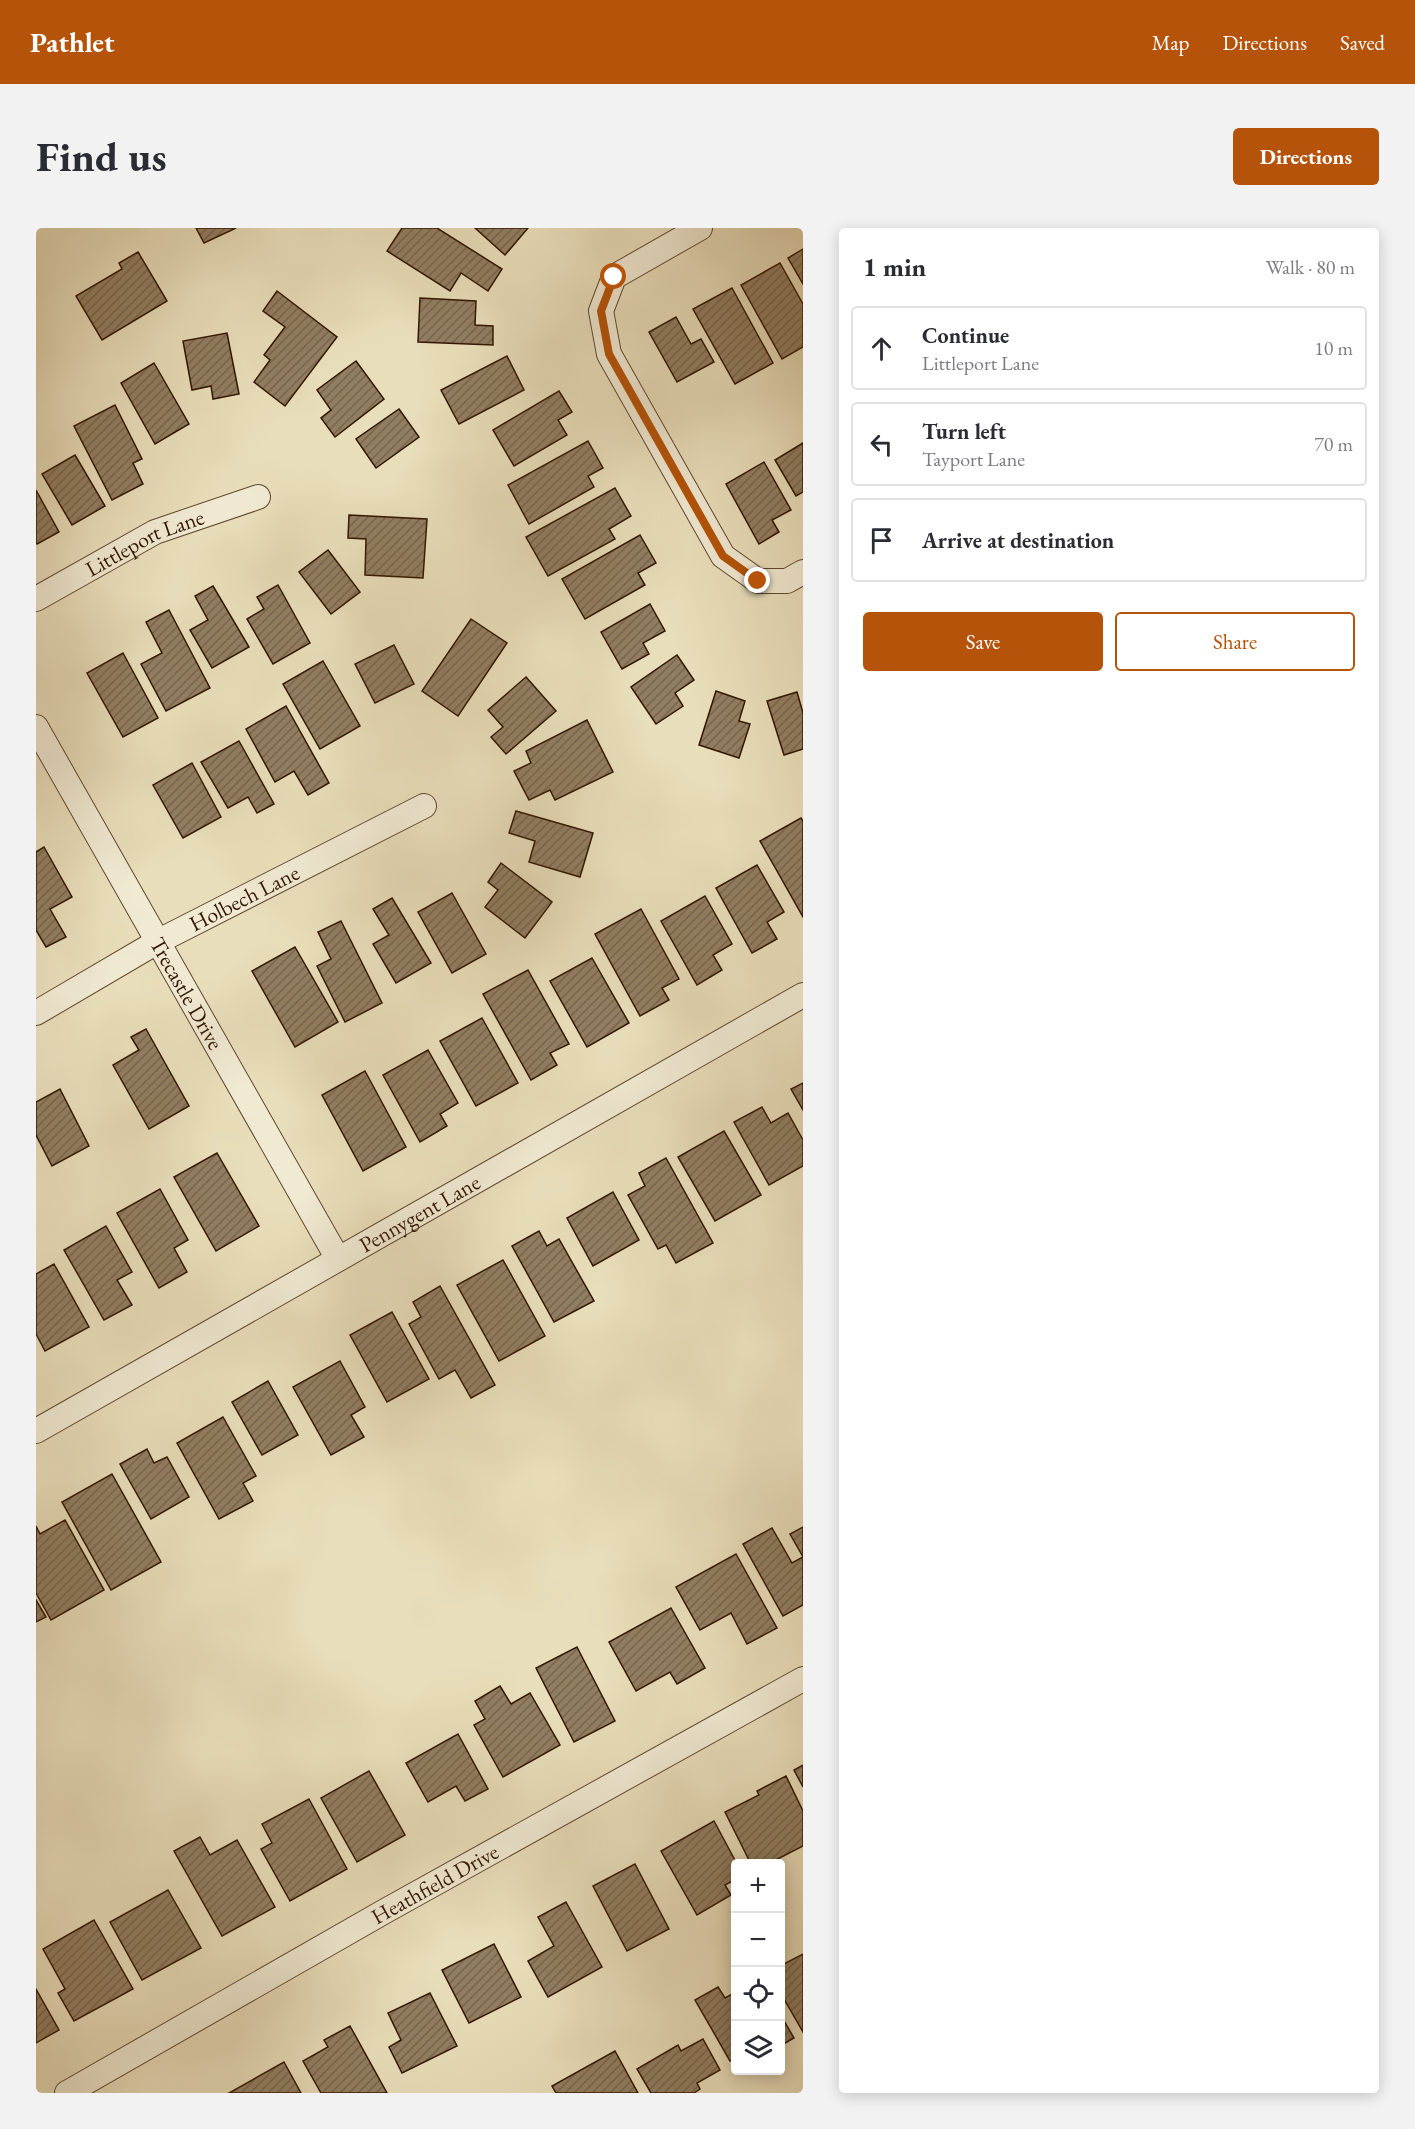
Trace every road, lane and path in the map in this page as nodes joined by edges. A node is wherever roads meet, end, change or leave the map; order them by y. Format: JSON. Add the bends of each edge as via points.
{"nodes":[{"id":1,"x":700,"y":228,"type":"edge"},
{"id":2,"x":258,"y":497,"type":"dead end"},
{"id":3,"x":803,"y":572,"type":"edge"},
{"id":4,"x":36,"y":599,"type":"edge"},
{"id":5,"x":36,"y":727,"type":"edge"},
{"id":6,"x":424,"y":806,"type":"dead end"},
{"id":7,"x":157,"y":942,"type":"junction"},
{"id":8,"x":803,"y":995,"type":"edge"},
{"id":9,"x":36,"y":1013,"type":"edge"},
{"id":10,"x":338,"y":1259,"type":"junction"},
{"id":11,"x":36,"y":1431,"type":"edge"},
{"id":12,"x":803,"y":1679,"type":"edge"},
{"id":13,"x":67,"y":2093,"type":"edge"}],
"edges":[{"from":1,"to":3,"type":"street","via":[[614,277],[601,311],[609,354],[723,556],[758,581],[787,581]]},
{"from":2,"to":4,"type":"street","name":"Littleport Lane","via":[[155,532]]},
{"from":5,"to":7,"type":"street","name":"Trecastle Drive"},
{"from":6,"to":7,"type":"street","name":"Holbech Lane"},
{"from":7,"to":9,"type":"street","name":"Holbech Lane"},
{"from":7,"to":10,"type":"street","name":"Trecastle Drive"},
{"from":8,"to":10,"type":"street","name":"Pennygent Lane"},
{"from":10,"to":11,"type":"street","name":"Pennygent Lane"},
{"from":12,"to":13,"type":"street","name":"Heathfield Drive"}]}
